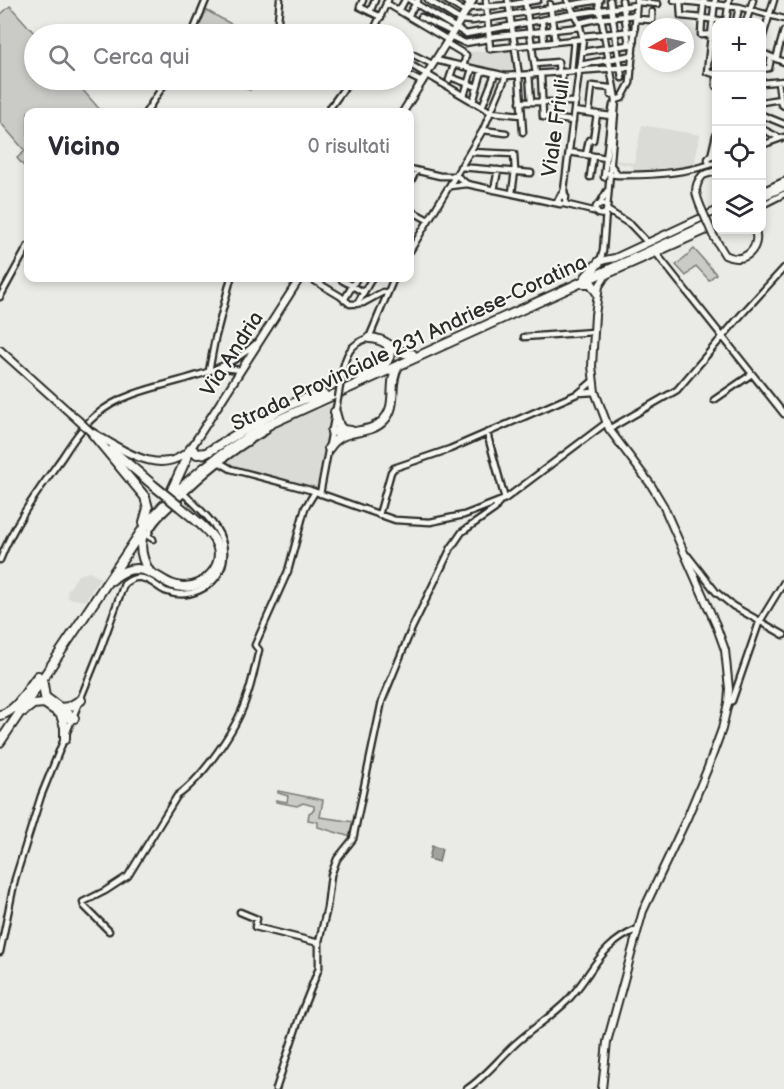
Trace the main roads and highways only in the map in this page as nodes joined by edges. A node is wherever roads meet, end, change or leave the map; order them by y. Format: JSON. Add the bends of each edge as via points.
{"nodes":[{"id":1,"x":468,"y":5,"type":"edge"},
{"id":2,"x":406,"y":108,"type":"edge"},
{"id":3,"x":712,"y":172,"type":"edge"},
{"id":4,"x":784,"y":190,"type":"edge"},
{"id":5,"x":766,"y":198,"type":"edge"},
{"id":6,"x":712,"y":213,"type":"edge"},
{"id":7,"x":712,"y":221,"type":"edge"},
{"id":8,"x":712,"y":221,"type":"edge"},
{"id":9,"x":712,"y":228,"type":"edge"},
{"id":10,"x":712,"y":233,"type":"edge"},
{"id":11,"x":713,"y":234,"type":"edge"},
{"id":12,"x":756,"y":234,"type":"edge"},
{"id":13,"x":604,"y":260,"type":"joint"},
{"id":14,"x":588,"y":280,"type":"junction"},
{"id":15,"x":601,"y":280,"type":"junction"},
{"id":16,"x":297,"y":282,"type":"edge"},
{"id":17,"x":578,"y":283,"type":"junction"},
{"id":18,"x":597,"y":292,"type":"junction"},
{"id":19,"x":369,"y":338,"type":"road end"},
{"id":20,"x":387,"y":344,"type":"junction"},
{"id":21,"x":0,"y":350,"type":"edge"},
{"id":22,"x":412,"y":354,"type":"junction"},
{"id":23,"x":399,"y":365,"type":"junction"},
{"id":24,"x":364,"y":378,"type":"junction"},
{"id":25,"x":392,"y":386,"type":"junction"},
{"id":26,"x":324,"y":395,"type":"junction"},
{"id":27,"x":335,"y":412,"type":"road end"},
{"id":28,"x":332,"y":432,"type":"road end"},
{"id":29,"x":92,"y":433,"type":"junction"},
{"id":30,"x":341,"y":433,"type":"junction"},
{"id":31,"x":191,"y":448,"type":"junction"},
{"id":32,"x":329,"y":448,"type":"road end"},
{"id":33,"x":171,"y":492,"type":"junction"},
{"id":34,"x":163,"y":505,"type":"junction"},
{"id":35,"x":137,"y":533,"type":"junction"},
{"id":36,"x":150,"y":573,"type":"junction"},
{"id":37,"x":81,"y":621,"type":"junction"},
{"id":38,"x":40,"y":677,"type":"junction"},
{"id":39,"x":81,"y":700,"type":"road end"},
{"id":40,"x":59,"y":711,"type":"junction"},
{"id":41,"x":0,"y":715,"type":"edge"},
{"id":42,"x":74,"y":718,"type":"road end"},
{"id":43,"x":11,"y":725,"type":"junction"},
{"id":44,"x":0,"y":733,"type":"edge"},
{"id":45,"x":65,"y":739,"type":"road end"},
{"id":46,"x":0,"y":742,"type":"edge"},
{"id":47,"x":602,"y":1089,"type":"edge"}],
"edges":[{"from":1,"to":2,"type":"main road"},
{"from":3,"to":10,"type":"main road","bridge":true,"via":[[700,178],[696,186]]},
{"from":4,"to":5,"type":"highway"},
{"from":6,"to":13,"type":"main road"},
{"from":7,"to":14,"type":"highway","name":"Strada Provinciale 231 Andriese-Coratina"},
{"from":8,"to":17,"type":"highway","name":"Strada Provinciale 231 Andriese-Coratina"},
{"from":9,"to":15,"type":"main road"},
{"from":11,"to":12,"type":"main road","bridge":true,"via":[[725,255],[740,258],[753,251]]},
{"from":13,"to":14,"type":"highway"},
{"from":14,"to":15,"type":"highway"},
{"from":14,"to":17,"type":"highway"},
{"from":14,"to":18,"type":"highway"},
{"from":14,"to":22,"type":"highway","name":"Strada Provinciale 231 Andriese-Coratina"},
{"from":15,"to":18,"type":"main road"},
{"from":16,"to":31,"type":"main road","name":"Via Andria"},
{"from":17,"to":23,"type":"highway","name":"Strada Provinciale 231 Andriese-Coratina"},
{"from":18,"to":47,"type":"main road","via":[[593,332],[595,392],[607,426],[657,495],[686,555],[716,625],[728,672],[728,703],[722,729],[687,819],[643,910],[607,1042]]},
{"from":19,"to":20,"type":"highway"},
{"from":20,"to":22,"type":"highway","via":[[399,353]]},
{"from":20,"to":24,"type":"highway","via":[[387,362]]},
{"from":21,"to":29,"type":"main road","bridge":true},
{"from":22,"to":24,"type":"highway","name":"Strada Provinciale 231 Andriese-Coratina"},
{"from":23,"to":24,"type":"highway","name":"Strada Provinciale 231 Andriese-Coratina"},
{"from":23,"to":25,"type":"highway"},
{"from":24,"to":25,"type":"highway","via":[[382,377]]},
{"from":24,"to":26,"type":"highway","name":"Strada Provinciale 231 Andriese-Coratina"},
{"from":24,"to":34,"type":"highway","name":"Strada Provinciale 231 Andriese-Coratina","via":[[244,439],[198,472]]},
{"from":25,"to":30,"type":"highway","via":[[392,404],[383,421],[369,429]]},
{"from":26,"to":31,"type":"highway","via":[[301,400],[206,453],[197,454]]},
{"from":26,"to":33,"type":"highway","name":"Strada Provinciale 231 Andriese-Coratina","via":[[239,438]]},
{"from":27,"to":30,"type":"highway"},
{"from":28,"to":30,"type":"highway"},
{"from":29,"to":31,"type":"main road","via":[[151,461],[169,462]]},
{"from":29,"to":35,"type":"highway","via":[[145,497],[148,513]]},
{"from":29,"to":36,"type":"highway","bridge":true,"via":[[206,528],[216,541],[219,551],[215,569],[203,582],[185,587],[173,585]]},
{"from":30,"to":32,"type":"highway"},
{"from":31,"to":33,"type":"highway"},
{"from":33,"to":35,"type":"highway","name":"Strada Provinciale 231 Andriese-Coratina"},
{"from":34,"to":36,"type":"highway","via":[[141,541]]},
{"from":34,"to":37,"type":"highway","name":"Strada Provinciale 231 Andriese-Coratina"},
{"from":35,"to":38,"type":"highway","name":"Strada Provinciale 231 Andriese-Coratina"},
{"from":36,"to":37,"type":"highway","via":[[132,569],[117,575]]},
{"from":37,"to":38,"type":"highway","name":"Strada Provinciale 231 Andriese-Coratina"},
{"from":38,"to":40,"type":"highway","via":[[45,697]]},
{"from":38,"to":41,"type":"highway","via":[[11,711]]},
{"from":38,"to":43,"type":"highway","name":"Strada Provinciale 231 Andriese-Coratina"},
{"from":38,"to":44,"type":"highway","name":"Strada Provinciale 231 Andriese-Coratina"},
{"from":39,"to":40,"type":"highway"},
{"from":40,"to":42,"type":"highway"},
{"from":40,"to":43,"type":"highway","via":[[38,702]]},
{"from":40,"to":45,"type":"highway"},
{"from":43,"to":46,"type":"highway","name":"Strada Provinciale 231 Andriese-Coratina"}]}
